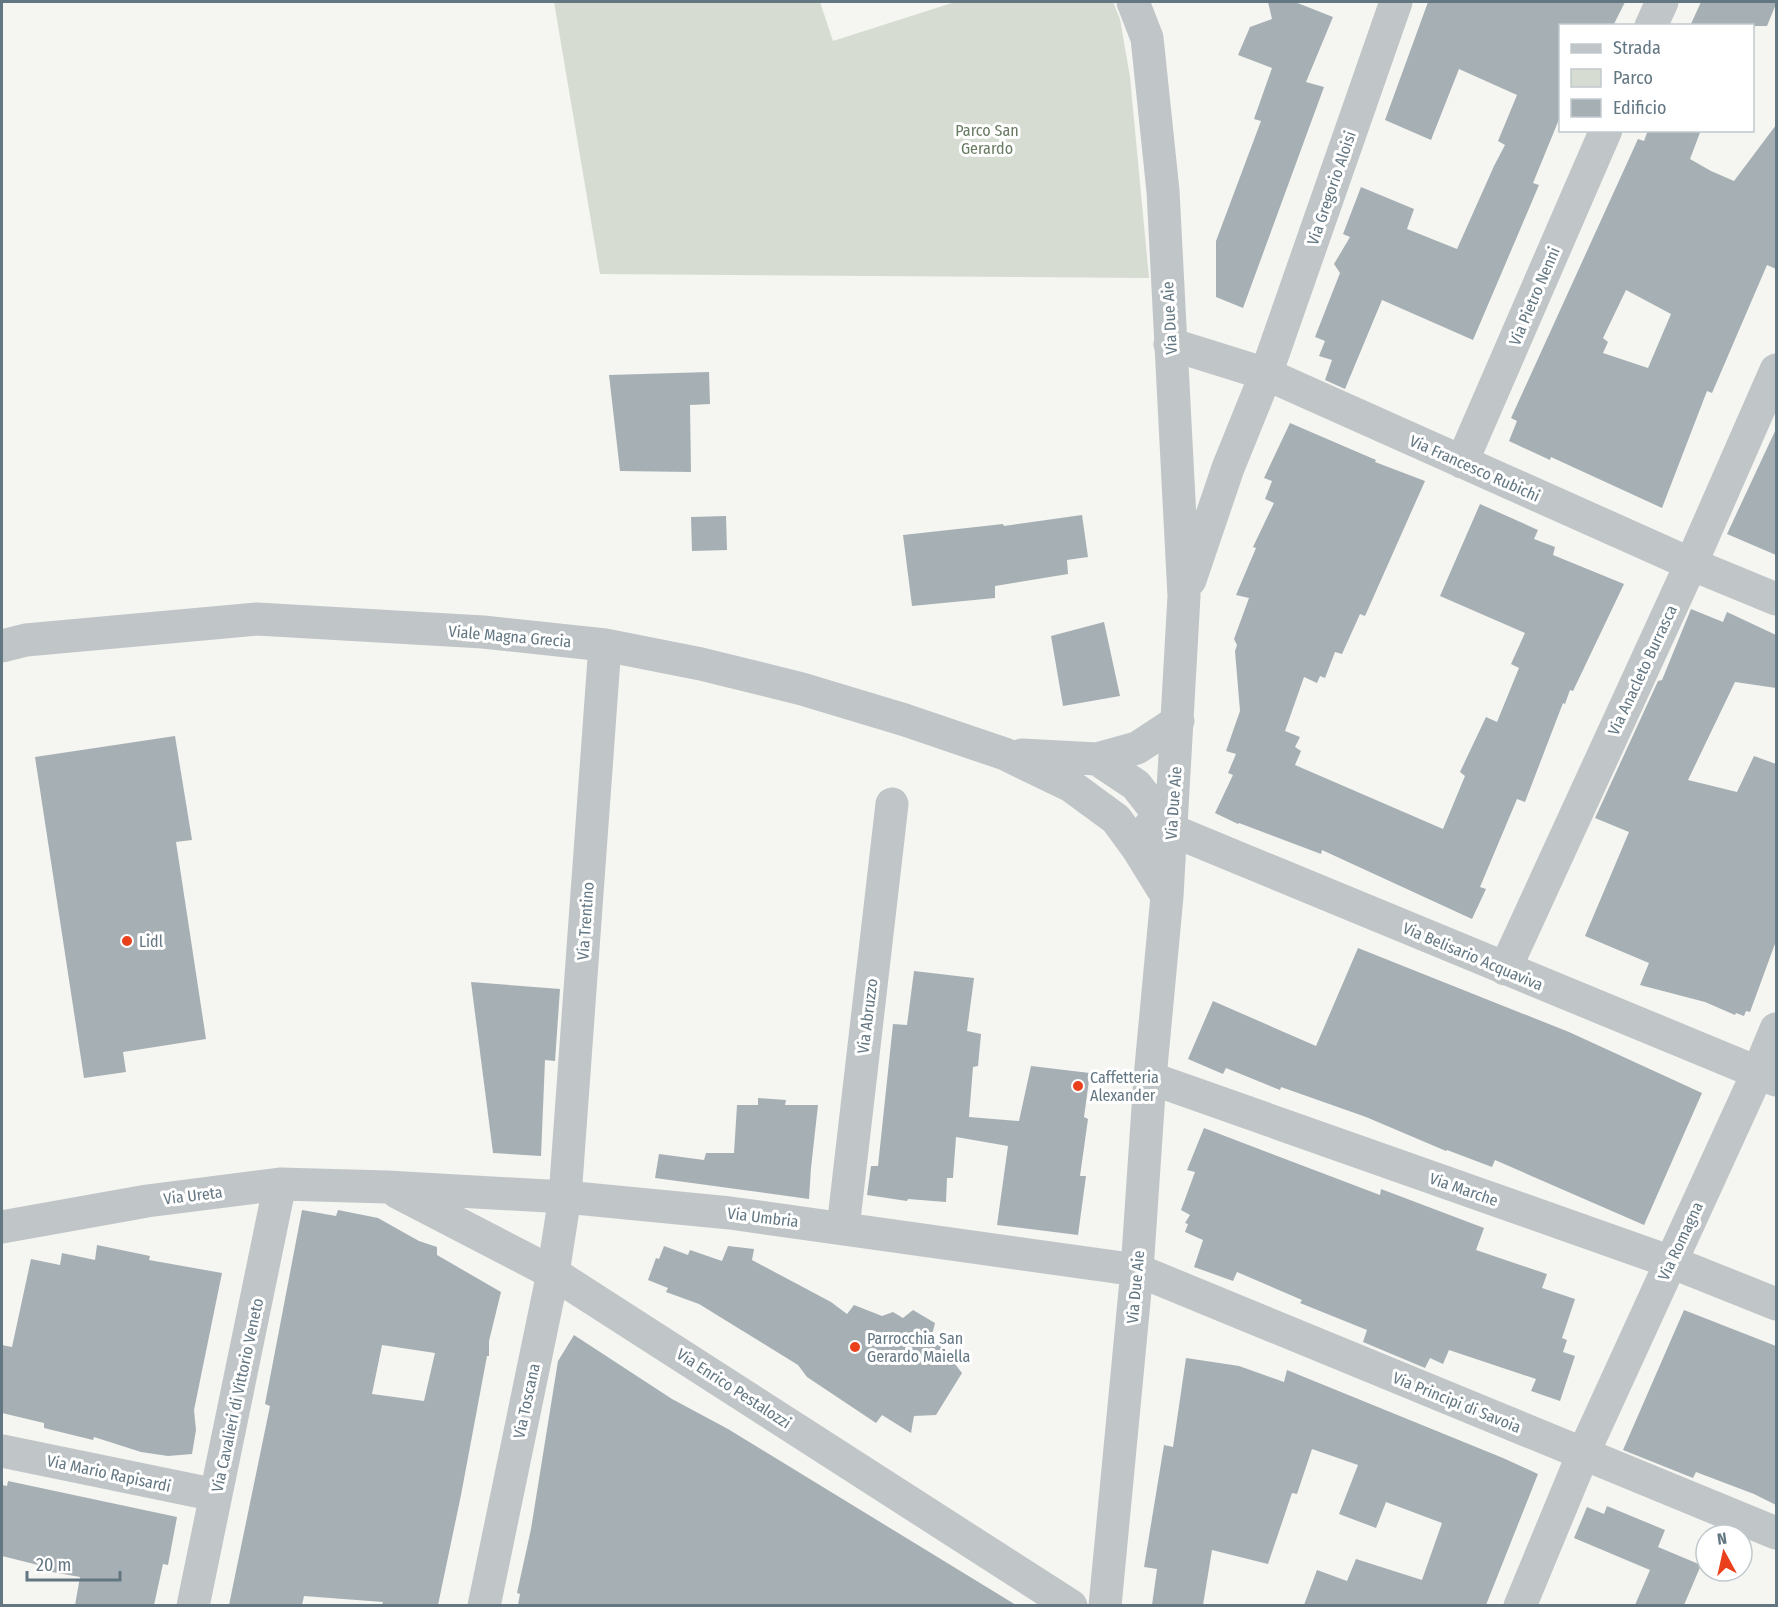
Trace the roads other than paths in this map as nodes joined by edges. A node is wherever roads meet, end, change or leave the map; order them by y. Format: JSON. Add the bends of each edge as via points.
{"nodes":[{"id":1,"x":1133,"y":2,"type":"edge"},
{"id":2,"x":1396,"y":2,"type":"edge"},
{"id":3,"x":1662,"y":2,"type":"edge"},
{"id":4,"x":1653,"y":24,"type":"edge"},
{"id":5,"x":1605,"y":132,"type":"edge"},
{"id":6,"x":1170,"y":344,"type":"junction"},
{"id":7,"x":1776,"y":370,"type":"edge"},
{"id":8,"x":1266,"y":374,"type":"junction"},
{"id":9,"x":1462,"y":462,"type":"junction"},
{"id":10,"x":1691,"y":564,"type":"junction"},
{"id":11,"x":1184,"y":596,"type":"junction"},
{"id":12,"x":1776,"y":599,"type":"edge"},
{"id":13,"x":605,"y":645,"type":"junction"},
{"id":14,"x":2,"y":646,"type":"edge"},
{"id":15,"x":1178,"y":721,"type":"junction"},
{"id":16,"x":1005,"y":754,"type":"junction"},
{"id":17,"x":1097,"y":759,"type":"junction"},
{"id":18,"x":892,"y":804,"type":"dead end"},
{"id":19,"x":1116,"y":819,"type":"junction"},
{"id":20,"x":1171,"y":830,"type":"junction"},
{"id":21,"x":1167,"y":896,"type":"junction"},
{"id":22,"x":1505,"y":969,"type":"junction"},
{"id":23,"x":1776,"y":1029,"type":"edge"},
{"id":24,"x":1767,"y":1076,"type":"edge"},
{"id":25,"x":1150,"y":1078,"type":"junction"},
{"id":26,"x":280,"y":1184,"type":"junction"},
{"id":27,"x":387,"y":1187,"type":"junction"},
{"id":28,"x":565,"y":1197,"type":"junction"},
{"id":29,"x":2,"y":1227,"type":"edge"},
{"id":30,"x":843,"y":1228,"type":"junction"},
{"id":31,"x":1671,"y":1262,"type":"junction"},
{"id":32,"x":1137,"y":1270,"type":"junction"},
{"id":33,"x":553,"y":1272,"type":"junction"},
{"id":34,"x":1776,"y":1304,"type":"edge"},
{"id":35,"x":2,"y":1451,"type":"edge"},
{"id":36,"x":1583,"y":1454,"type":"junction"},
{"id":37,"x":216,"y":1495,"type":"junction"},
{"id":38,"x":1776,"y":1533,"type":"edge"},
{"id":39,"x":193,"y":1605,"type":"edge"},
{"id":40,"x":484,"y":1605,"type":"edge"},
{"id":41,"x":1071,"y":1605,"type":"edge"},
{"id":42,"x":1105,"y":1605,"type":"edge"},
{"id":43,"x":1520,"y":1605,"type":"edge"}],
"edges":[{"from":1,"to":6,"type":"street","name":"Via Due Aie","via":[[1147,38],[1163,190]]},
{"from":2,"to":8,"type":"street","name":"Via Gregorio Aloisi"},
{"from":3,"to":4,"type":"street"},
{"from":5,"to":9,"type":"street","name":"Via Pietro Nenni"},
{"from":6,"to":8,"type":"street","name":"Via Francesco Rubichi"},
{"from":6,"to":11,"type":"street","name":"Via Due Aie"},
{"from":7,"to":10,"type":"street","name":"Via Anacleto Burrasca"},
{"from":8,"to":9,"type":"street","name":"Via Francesco Rubichi"},
{"from":8,"to":11,"type":"street","name":"Via Gregorio Aloisi","via":[[1228,468]]},
{"from":9,"to":10,"type":"street","name":"Via Francesco Rubichi"},
{"from":10,"to":12,"type":"street","name":"Via Francesco Rubichi"},
{"from":10,"to":22,"type":"street","name":"Via Anacleto Burrasca"},
{"from":11,"to":15,"type":"street","name":"Via Due Aie"},
{"from":13,"to":14,"type":"street","name":"Viale Magna Grecia","via":[[483,632],[257,619],[26,640]]},
{"from":13,"to":16,"type":"street","name":"Viale Magna Grecia","via":[[802,689]]},
{"from":13,"to":28,"type":"street","name":"Via Trentino"},
{"from":15,"to":17,"type":"street","name":"Viale Magna Grecia","via":[[1137,748]]},
{"from":15,"to":20,"type":"street","name":"Via Due Aie"},
{"from":16,"to":17,"type":"street","name":"Viale Magna Grecia"},
{"from":16,"to":19,"type":"street","name":"Viale Magna Grecia","via":[[1071,786]]},
{"from":17,"to":20,"type":"street","via":[[1136,785]]},
{"from":18,"to":30,"type":"street","name":"Via Abruzzo"},
{"from":19,"to":20,"type":"street","name":"Viale Magna Grecia"},
{"from":19,"to":21,"type":"street","name":"Viale Magna Grecia"},
{"from":20,"to":21,"type":"street","name":"Via Due Aie"},
{"from":20,"to":22,"type":"street","name":"Via Belisario Acquaviva"},
{"from":21,"to":25,"type":"street","name":"Via Due Aie"},
{"from":22,"to":24,"type":"street","name":"Via Belisario Acquaviva"},
{"from":23,"to":24,"type":"street","name":"Via Romagna"},
{"from":24,"to":31,"type":"street","name":"Via Romagna"},
{"from":25,"to":31,"type":"street","name":"Via Marche"},
{"from":25,"to":32,"type":"street","name":"Via Due Aie"},
{"from":26,"to":27,"type":"street","name":"Via Ureta"},
{"from":26,"to":29,"type":"street","name":"Via Ureta","via":[[147,1201]]},
{"from":26,"to":37,"type":"street","name":"Via Cavalieri di Vittorio Veneto"},
{"from":27,"to":28,"type":"street","name":"Via Umbria"},
{"from":27,"to":33,"type":"street","name":"Via Enrico Pestalozzi"},
{"from":28,"to":30,"type":"street","name":"Via Umbria"},
{"from":28,"to":33,"type":"street","name":"Via Toscana"},
{"from":30,"to":32,"type":"street","name":"Via Umbria"},
{"from":31,"to":34,"type":"street","name":"Via Marche"},
{"from":31,"to":36,"type":"street","name":"Via Romagna"},
{"from":32,"to":36,"type":"street","name":"Via Principi di Savoia"},
{"from":32,"to":42,"type":"street","name":"Via Due Aie"},
{"from":33,"to":40,"type":"street","name":"Via Toscana"},
{"from":33,"to":41,"type":"street","name":"Via Enrico Pestalozzi"},
{"from":35,"to":37,"type":"street","name":"Via Mario Rapisardi"},
{"from":36,"to":38,"type":"street","name":"Via Principi di Savoia"},
{"from":36,"to":43,"type":"street","name":"Via Romagna"},
{"from":37,"to":39,"type":"street","name":"Via Cavalieri di Vittorio Veneto"}]}
